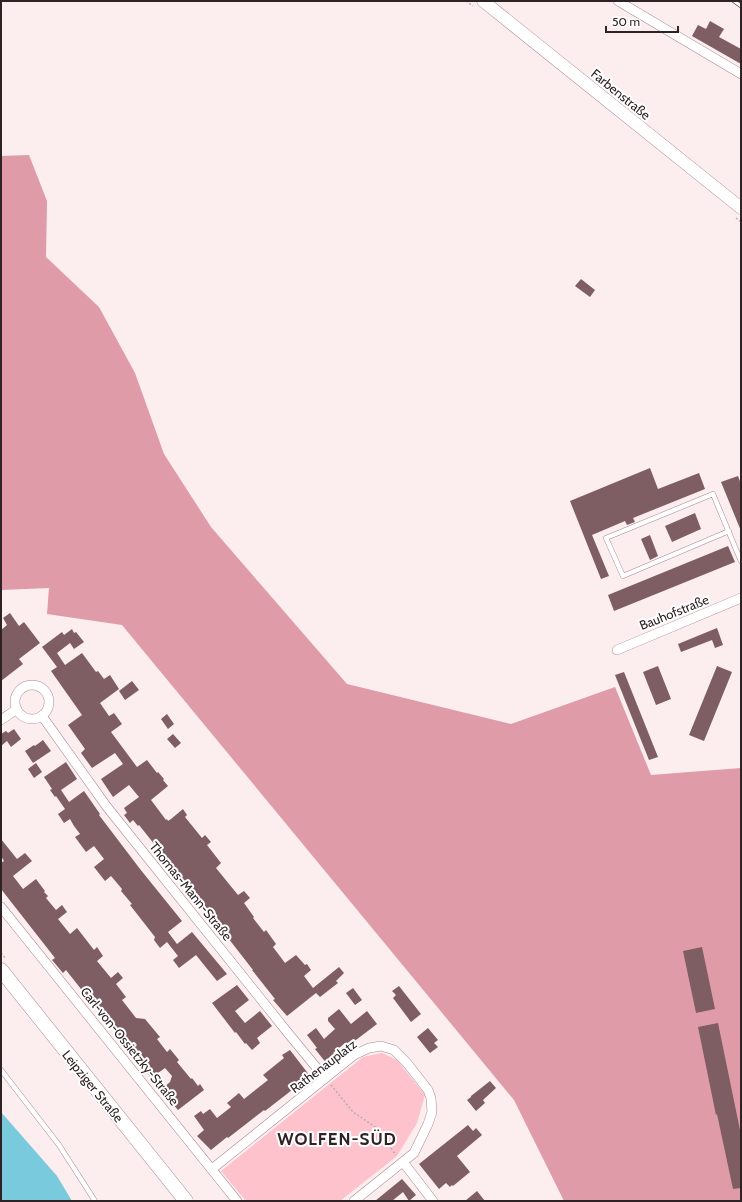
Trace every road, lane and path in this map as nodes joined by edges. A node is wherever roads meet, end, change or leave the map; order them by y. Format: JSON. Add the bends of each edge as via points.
{"nodes":[{"id":1,"x":483,"y":1,"type":"edge"},
{"id":2,"x":618,"y":1,"type":"edge"},
{"id":3,"x":741,"y":74,"type":"edge"},
{"id":4,"x":741,"y":208,"type":"edge"},
{"id":5,"x":729,"y":531,"type":"junction"},
{"id":6,"x":741,"y":561,"type":"edge"},
{"id":7,"x":741,"y":598,"type":"edge"},
{"id":8,"x":617,"y":650,"type":"dead end"},
{"id":9,"x":17,"y":709,"type":"junction"},
{"id":10,"x":42,"y":716,"type":"junction"},
{"id":11,"x":1,"y":720,"type":"edge"},
{"id":12,"x":1,"y":907,"type":"edge"},
{"id":13,"x":1,"y":970,"type":"edge"},
{"id":14,"x":1,"y":1070,"type":"edge"},
{"id":15,"x":325,"y":1078,"type":"junction"},
{"id":16,"x":334,"y":1088,"type":"dead end"},
{"id":17,"x":403,"y":1162,"type":"junction"},
{"id":18,"x":212,"y":1169,"type":"junction"},
{"id":19,"x":95,"y":1201,"type":"edge"},
{"id":20,"x":186,"y":1201,"type":"edge"},
{"id":21,"x":237,"y":1201,"type":"edge"},
{"id":22,"x":354,"y":1201,"type":"edge"},
{"id":23,"x":433,"y":1201,"type":"edge"}],
"edges":[{"from":1,"to":4,"type":"street","name":"Farbenstraße"},
{"from":2,"to":3,"type":"street"},
{"from":5,"to":5,"type":"lane","via":[[712,494],[606,538],[622,576]]},
{"from":5,"to":6,"type":"lane"},
{"from":7,"to":8,"type":"street","name":"Bauhofstraße"},
{"from":9,"to":10,"type":"street","via":[[20,714],[31,719]]},
{"from":9,"to":10,"type":"street","via":[[15,704],[18,693],[26,687],[36,686],[48,696],[48,707]]},
{"from":9,"to":11,"type":"street"},
{"from":10,"to":15,"type":"street","name":"Thomas-Mann-Straße","via":[[107,808]]},
{"from":12,"to":18,"type":"street","name":"Carl-von-Ossietzky-Straße"},
{"from":13,"to":20,"type":"main road","name":"Leipziger Straße"},
{"from":14,"to":19,"type":"lane","via":[[59,1145]]},
{"from":15,"to":17,"type":"street","name":"Rathenauplatz","via":[[354,1055],[369,1048],[381,1046],[394,1050],[407,1063],[428,1090],[432,1112],[414,1153]]},
{"from":15,"to":18,"type":"street","name":"Rathenauplatz"},
{"from":16,"to":17,"type":"path","via":[[353,1112],[374,1126]]},
{"from":17,"to":22,"type":"street","name":"Rathenauplatz"},
{"from":17,"to":23,"type":"street"},
{"from":18,"to":21,"type":"street","name":"Carl-von-Ossietzky-Straße"}]}
